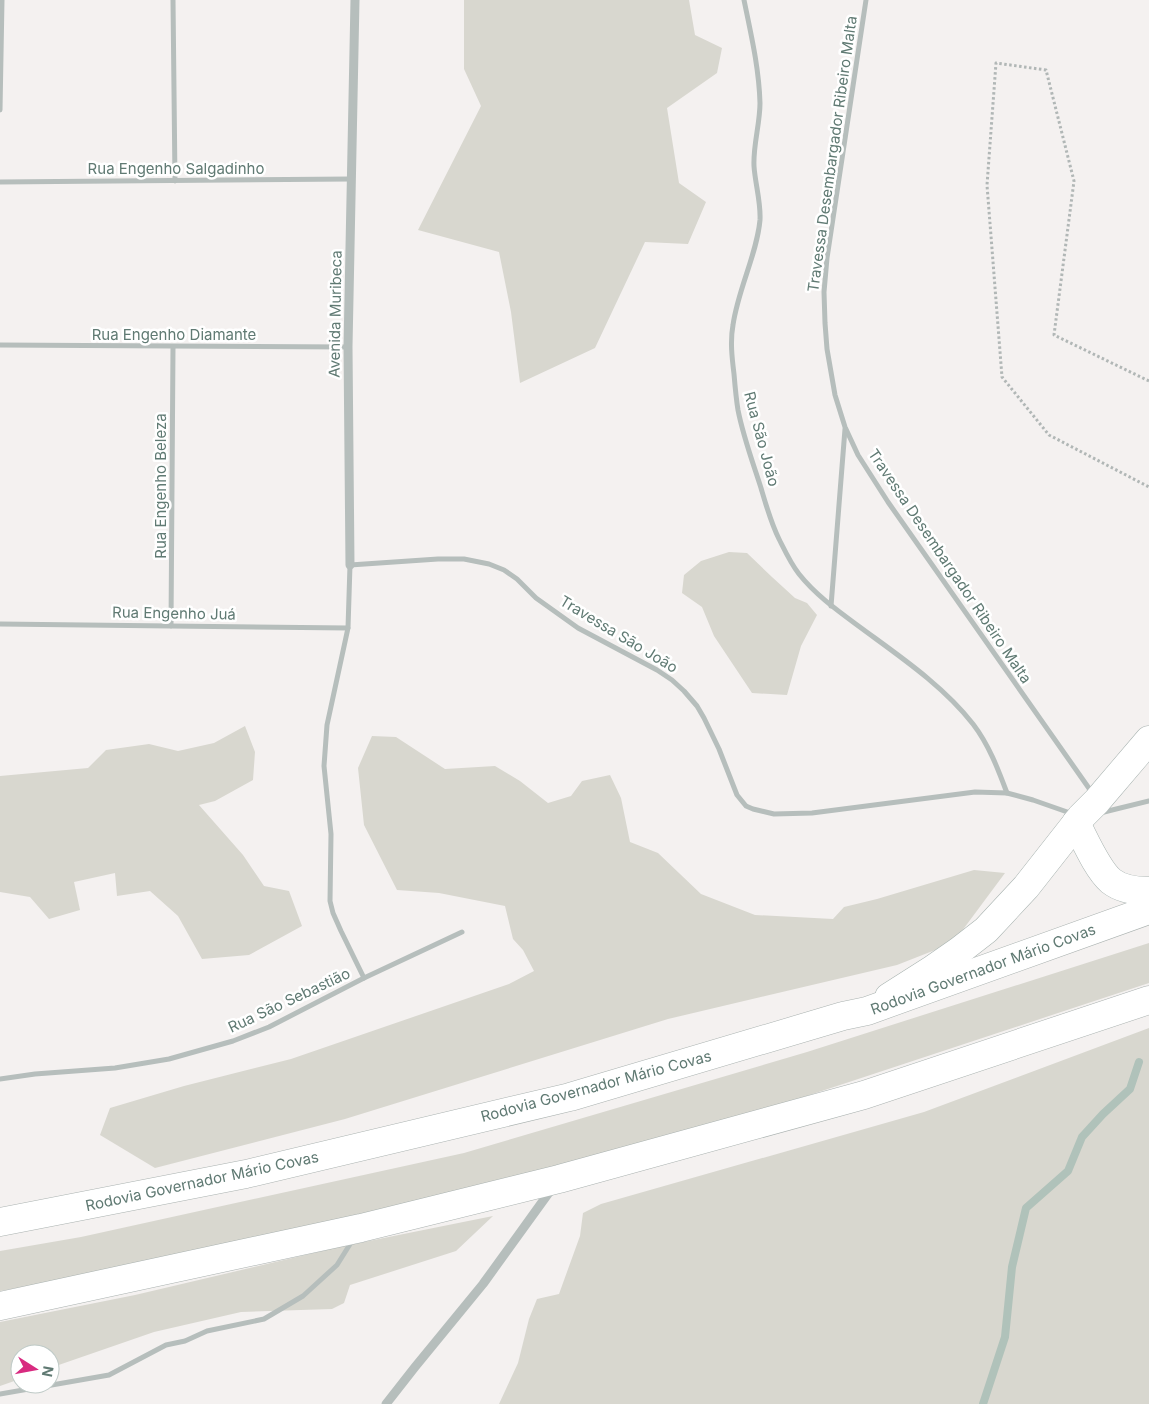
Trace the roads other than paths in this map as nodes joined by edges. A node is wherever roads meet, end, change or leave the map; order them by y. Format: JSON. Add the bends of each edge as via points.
{"nodes":[{"id":1,"x":2,"y":0,"type":"edge"},
{"id":2,"x":173,"y":0,"type":"edge"},
{"id":3,"x":355,"y":0,"type":"edge"},
{"id":4,"x":744,"y":0,"type":"edge"},
{"id":5,"x":866,"y":0,"type":"edge"},
{"id":6,"x":0,"y":110,"type":"edge"},
{"id":7,"x":351,"y":179,"type":"junction"},
{"id":8,"x":175,"y":181,"type":"junction"},
{"id":9,"x":0,"y":182,"type":"edge"},
{"id":10,"x":0,"y":345,"type":"edge"},
{"id":11,"x":173,"y":346,"type":"junction"},
{"id":12,"x":348,"y":347,"type":"junction"},
{"id":13,"x":845,"y":427,"type":"junction"},
{"id":14,"x":350,"y":565,"type":"junction"},
{"id":15,"x":831,"y":606,"type":"junction"},
{"id":16,"x":0,"y":624,"type":"edge"},
{"id":17,"x":171,"y":626,"type":"junction"},
{"id":18,"x":348,"y":628,"type":"junction"},
{"id":19,"x":1149,"y":740,"type":"edge"},
{"id":20,"x":1007,"y":793,"type":"junction"},
{"id":21,"x":1149,"y":800,"type":"edge"},
{"id":22,"x":1085,"y":814,"type":"junction"},
{"id":23,"x":1149,"y":891,"type":"edge"},
{"id":24,"x":1149,"y":910,"type":"edge"},
{"id":25,"x":462,"y":932,"type":"dead end"},
{"id":26,"x":364,"y":978,"type":"junction"},
{"id":27,"x":1149,"y":1000,"type":"edge"},
{"id":28,"x":867,"y":1011,"type":"junction"},
{"id":29,"x":0,"y":1079,"type":"edge"},
{"id":30,"x":559,"y":1179,"type":"junction"},
{"id":31,"x":0,"y":1222,"type":"edge"},
{"id":32,"x":361,"y":1228,"type":"junction"},
{"id":33,"x":0,"y":1306,"type":"edge"},
{"id":34,"x":0,"y":1394,"type":"edge"},
{"id":35,"x":386,"y":1404,"type":"edge"}],
"edges":[{"from":1,"to":6,"type":"street"},
{"from":2,"to":8,"type":"street"},
{"from":3,"to":7,"type":"street","name":"Avenida Muribeca"},
{"from":4,"to":15,"type":"street","name":"Rua São João","via":[[758,75],[759,112],[754,153],[760,217],[732,326],[738,409],[778,537],[798,574]]},
{"from":5,"to":13,"type":"street","name":"Travessa Desembargador Ribeiro Malta","via":[[824,292],[827,349],[834,394]]},
{"from":7,"to":8,"type":"street","name":"Rua Engenho Salgadinho"},
{"from":7,"to":12,"type":"street","name":"Avenida Muribeca"},
{"from":8,"to":9,"type":"street","name":"Rua Engenho Salgadinho"},
{"from":10,"to":11,"type":"street","name":"Rua Engenho Diamante"},
{"from":11,"to":12,"type":"street","name":"Rua Engenho Diamante"},
{"from":11,"to":17,"type":"street","name":"Rua Engenho Beleza"},
{"from":12,"to":14,"type":"street","name":"Avenida Muribeca"},
{"from":13,"to":15,"type":"street"},
{"from":13,"to":22,"type":"street","name":"Travessa Desembargador Ribeiro Malta","via":[[858,455]]},
{"from":14,"to":18,"type":"street","name":"Avenida Muribeca"},
{"from":14,"to":20,"type":"street","name":"Travessa São João","via":[[464,559],[504,570],[578,628],[657,670],[684,691],[704,718],[736,794],[753,809],[774,814],[812,813],[946,794]]},
{"from":15,"to":20,"type":"street","name":"Rua São João","via":[[898,655],[952,701],[990,750]]},
{"from":16,"to":17,"type":"street","name":"Rua Engenho Juá"},
{"from":17,"to":18,"type":"street","name":"Rua Engenho Juá"},
{"from":18,"to":26,"type":"street","name":"Avenida Muribeca","via":[[327,725],[324,773],[331,834],[330,901]]},
{"from":19,"to":22,"type":"main road"},
{"from":20,"to":22,"type":"street","name":"Travessa São João"},
{"from":21,"to":22,"type":"street"},
{"from":22,"to":23,"type":"main road","via":[[1098,864],[1111,881],[1127,888]]},
{"from":22,"to":28,"type":"main road","via":[[1026,887],[986,930]]},
{"from":24,"to":28,"type":"main road","name":"Rodovia Governador Mário Covas"},
{"from":25,"to":26,"type":"street","name":"Rua São Sebastião"},
{"from":26,"to":29,"type":"street","name":"Rua São Sebastião","via":[[269,1027],[196,1052],[115,1068]]},
{"from":27,"to":30,"type":"main road","via":[[864,1094]]},
{"from":28,"to":31,"type":"main road","name":"Rodovia Governador Mário Covas","via":[[570,1096],[246,1174]]},
{"from":30,"to":32,"type":"main road"},
{"from":30,"to":35,"type":"street","via":[[483,1284]]},
{"from":32,"to":33,"type":"main road"},
{"from":32,"to":34,"type":"street","via":[[336,1265],[316,1284],[303,1296],[264,1319],[207,1331],[166,1345],[109,1375]]}]}
